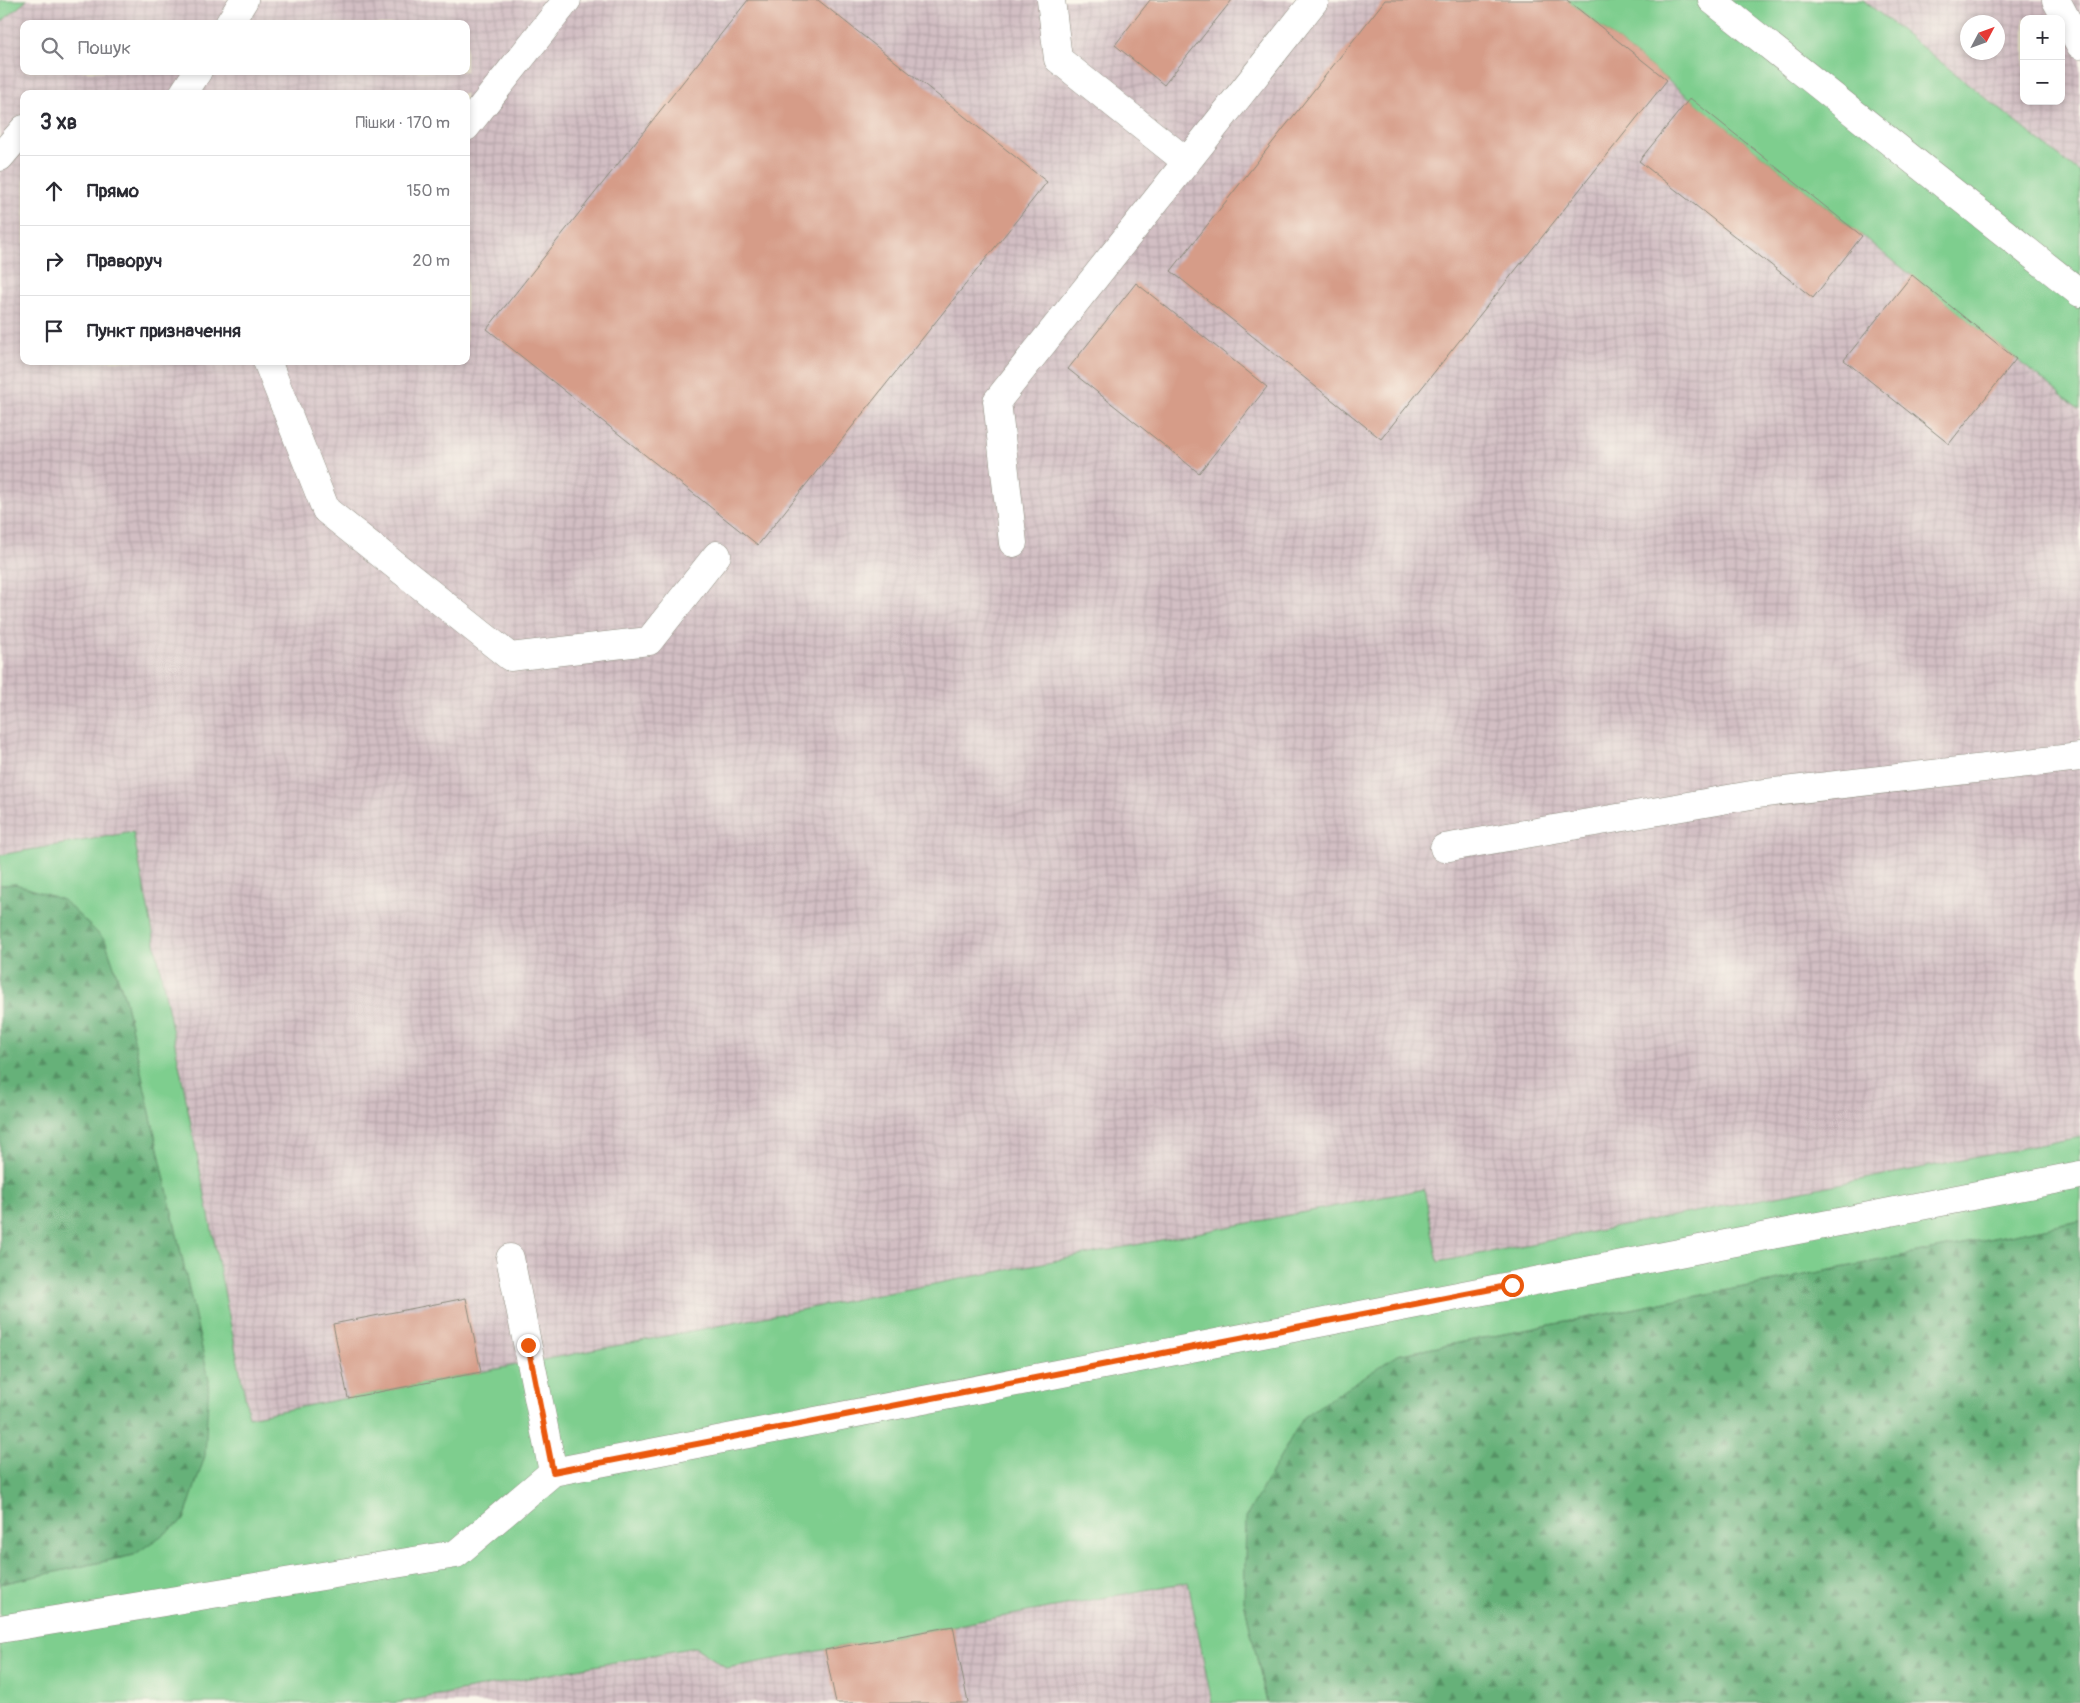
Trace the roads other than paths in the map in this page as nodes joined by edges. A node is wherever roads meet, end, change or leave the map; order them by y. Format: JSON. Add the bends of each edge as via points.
{"nodes":[{"id":1,"x":244,"y":0,"type":"edge"},
{"id":2,"x":567,"y":0,"type":"edge"},
{"id":3,"x":1052,"y":0,"type":"edge"},
{"id":4,"x":1315,"y":0,"type":"edge"},
{"id":5,"x":1712,"y":0,"type":"edge"},
{"id":6,"x":2056,"y":0,"type":"edge"},
{"id":7,"x":232,"y":20,"type":"edge"},
{"id":8,"x":2080,"y":45,"type":"edge"},
{"id":9,"x":196,"y":75,"type":"edge"},
{"id":10,"x":186,"y":90,"type":"edge"},
{"id":11,"x":470,"y":122,"type":"edge"},
{"id":12,"x":20,"y":134,"type":"edge"},
{"id":13,"x":0,"y":158,"type":"edge"},
{"id":14,"x":1187,"y":162,"type":"junction"},
{"id":15,"x":2080,"y":293,"type":"edge"},
{"id":16,"x":273,"y":365,"type":"edge"},
{"id":17,"x":1013,"y":543,"type":"dead end"},
{"id":18,"x":717,"y":555,"type":"dead end"},
{"id":19,"x":2080,"y":757,"type":"edge"},
{"id":20,"x":1444,"y":848,"type":"dead end"},
{"id":21,"x":2080,"y":1175,"type":"edge"},
{"id":22,"x":510,"y":1258,"type":"dead end"},
{"id":23,"x":553,"y":1472,"type":"junction"},
{"id":24,"x":0,"y":1629,"type":"edge"}],
"edges":[{"from":1,"to":7,"type":"street"},
{"from":2,"to":11,"type":"street"},
{"from":3,"to":14,"type":"street","via":[[1058,59]]},
{"from":4,"to":14,"type":"street"},
{"from":5,"to":15,"type":"street"},
{"from":6,"to":8,"type":"street"},
{"from":9,"to":10,"type":"street"},
{"from":12,"to":13,"type":"street"},
{"from":14,"to":17,"type":"street","via":[[998,401]]},
{"from":16,"to":18,"type":"street","via":[[326,510],[510,657],[649,641]]},
{"from":19,"to":20,"type":"street","via":[[1756,794]]},
{"from":21,"to":23,"type":"street"},
{"from":22,"to":23,"type":"street"},
{"from":23,"to":24,"type":"street","via":[[456,1554]]}]}
